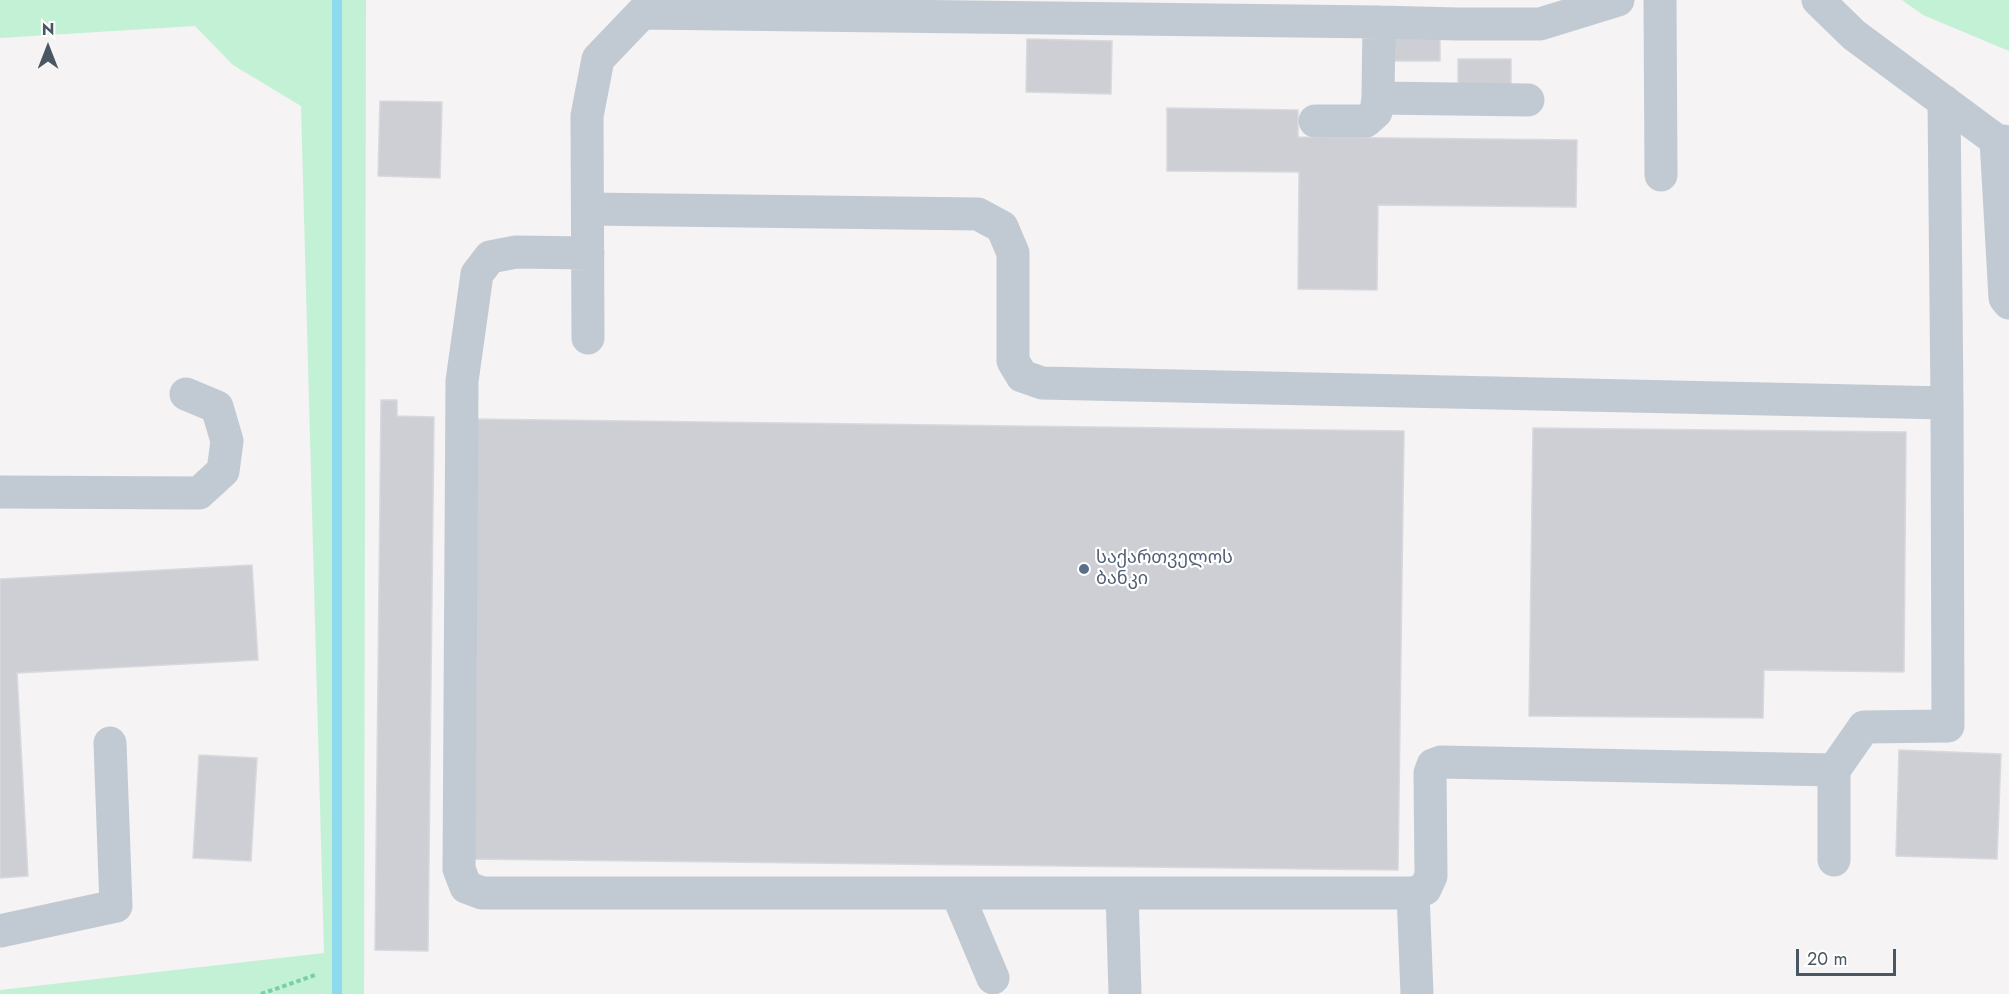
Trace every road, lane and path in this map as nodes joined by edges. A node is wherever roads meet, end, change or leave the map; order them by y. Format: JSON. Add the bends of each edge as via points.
{"nodes":[{"id":1,"x":1618,"y":0,"type":"edge"},
{"id":2,"x":1660,"y":0,"type":"edge"},
{"id":3,"x":1818,"y":0,"type":"edge"},
{"id":4,"x":1379,"y":22,"type":"junction"},
{"id":5,"x":1378,"y":98,"type":"junction"},
{"id":6,"x":1528,"y":100,"type":"dead end"},
{"id":7,"x":1944,"y":101,"type":"junction"},
{"id":8,"x":1315,"y":121,"type":"dead end"},
{"id":9,"x":2002,"y":141,"type":"edge"},
{"id":10,"x":1661,"y":175,"type":"dead end"},
{"id":11,"x":588,"y":209,"type":"junction"},
{"id":12,"x":588,"y":253,"type":"junction"},
{"id":13,"x":2009,"y":303,"type":"edge"},
{"id":14,"x":588,"y":338,"type":"dead end"},
{"id":15,"x":186,"y":394,"type":"dead end"},
{"id":16,"x":1947,"y":403,"type":"junction"},
{"id":17,"x":0,"y":492,"type":"edge"},
{"id":18,"x":110,"y":742,"type":"dead end"},
{"id":19,"x":1834,"y":770,"type":"junction"},
{"id":20,"x":1834,"y":860,"type":"dead end"},
{"id":21,"x":957,"y":893,"type":"junction"},
{"id":22,"x":1122,"y":893,"type":"junction"},
{"id":23,"x":1413,"y":893,"type":"junction"},
{"id":24,"x":0,"y":931,"type":"edge"},
{"id":25,"x":315,"y":975,"type":"dead end"},
{"id":26,"x":993,"y":978,"type":"dead end"},
{"id":27,"x":261,"y":994,"type":"edge"},
{"id":28,"x":1125,"y":994,"type":"edge"},
{"id":29,"x":1418,"y":994,"type":"edge"}],
"edges":[{"from":1,"to":4,"type":"lane","via":[[1540,24]]},
{"from":2,"to":10,"type":"lane"},
{"from":3,"to":7,"type":"lane","via":[[1854,34]]},
{"from":4,"to":5,"type":"lane"},
{"from":4,"to":11,"type":"lane","via":[[642,13],[598,59],[587,116]]},
{"from":5,"to":6,"type":"lane"},
{"from":5,"to":8,"type":"lane","via":[[1376,112],[1366,121]]},
{"from":7,"to":9,"type":"lane"},
{"from":7,"to":16,"type":"lane"},
{"from":9,"to":13,"type":"lane","via":[[2005,298]]},
{"from":11,"to":12,"type":"lane"},
{"from":11,"to":16,"type":"lane","via":[[978,214],[1002,227],[1013,253],[1013,360],[1022,376],[1042,384]]},
{"from":12,"to":14,"type":"lane"},
{"from":12,"to":21,"type":"lane","via":[[516,252],[490,257],[477,274],[462,381],[459,869],[466,887],[482,893]]},
{"from":15,"to":17,"type":"lane","via":[[217,407],[227,441],[222,471],[199,493]]},
{"from":16,"to":19,"type":"lane","via":[[1948,726],[1864,727]]},
{"from":18,"to":24,"type":"lane","via":[[116,906]]},
{"from":19,"to":20,"type":"lane"},
{"from":19,"to":23,"type":"lane","via":[[1441,762],[1433,765],[1430,773],[1431,876],[1425,889]]},
{"from":21,"to":22,"type":"lane"},
{"from":21,"to":26,"type":"lane"},
{"from":22,"to":23,"type":"lane"},
{"from":22,"to":28,"type":"lane"},
{"from":23,"to":29,"type":"lane"},
{"from":25,"to":27,"type":"path"}]}
